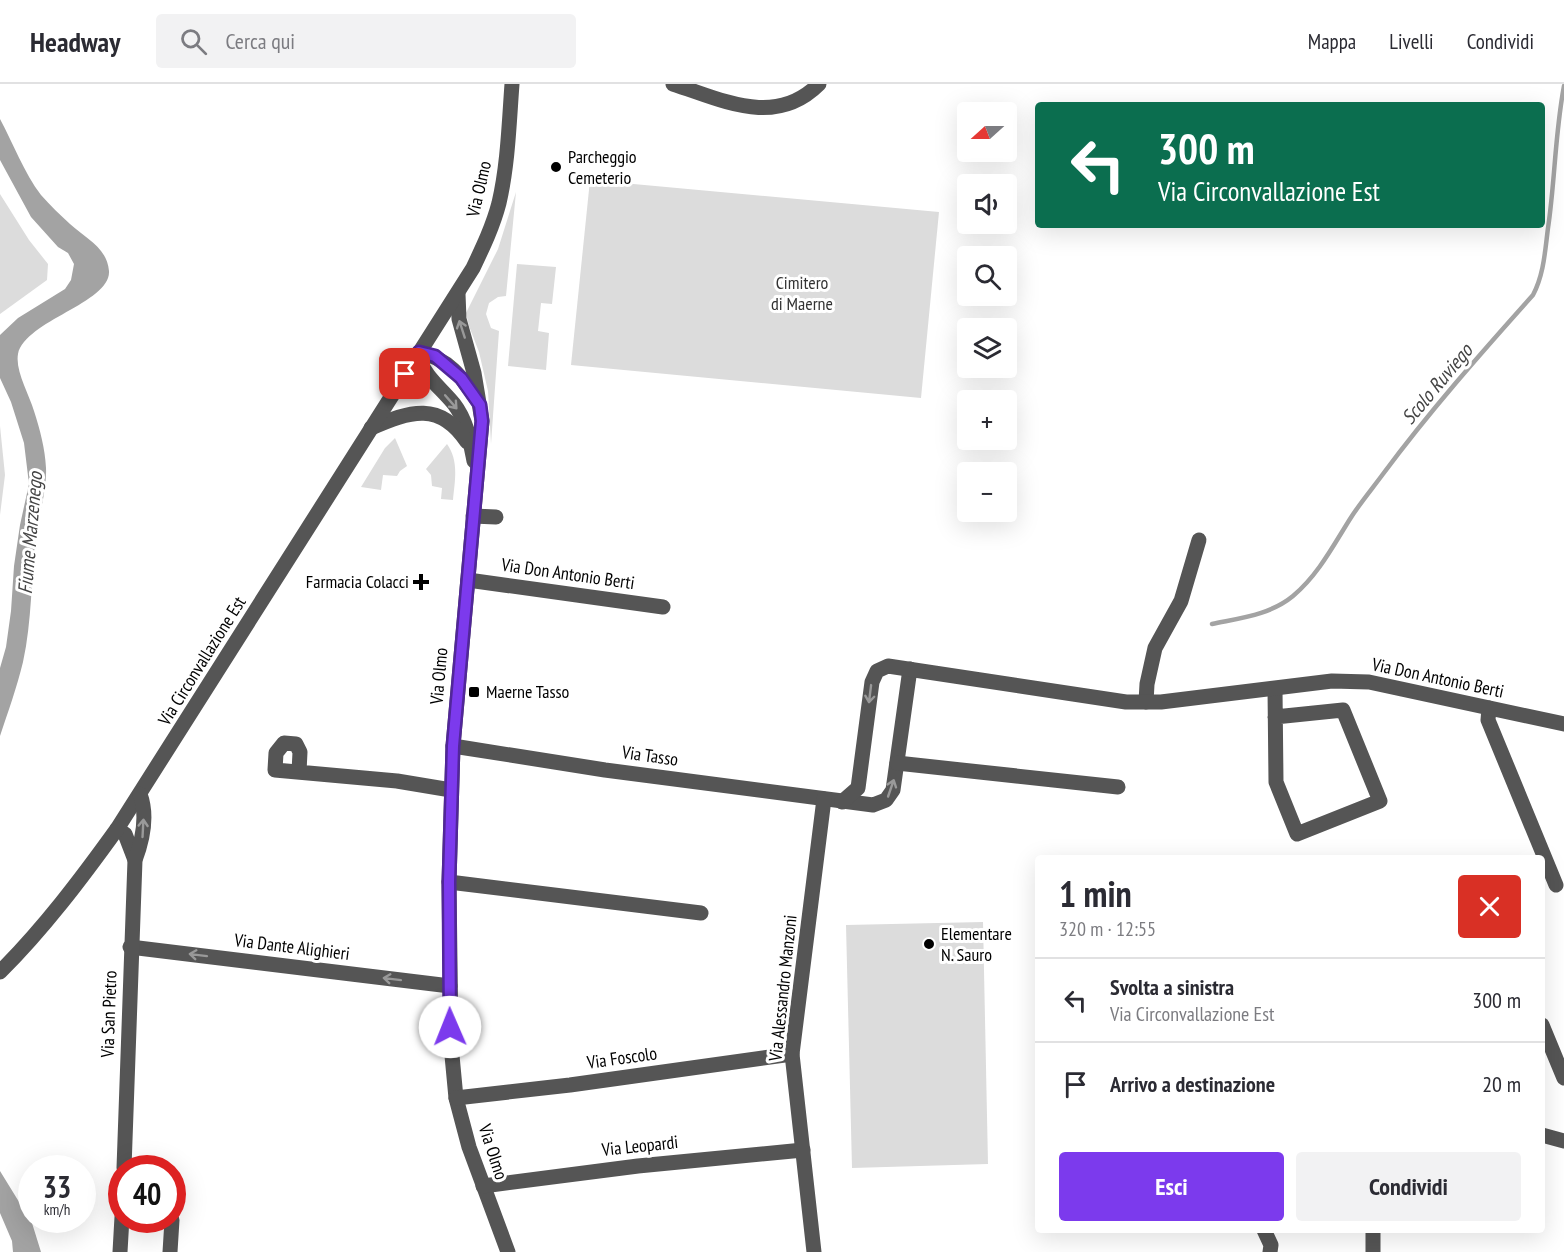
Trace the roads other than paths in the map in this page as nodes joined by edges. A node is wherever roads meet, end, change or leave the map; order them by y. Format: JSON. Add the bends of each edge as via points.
{"nodes":[{"id":1,"x":512,"y":84,"type":"edge"},
{"id":2,"x":673,"y":84,"type":"edge"},
{"id":3,"x":819,"y":84,"type":"edge"},
{"id":4,"x":458,"y":294,"type":"junction"},
{"id":5,"x":418,"y":354,"type":"junction"},
{"id":6,"x":480,"y":405,"type":"junction"},
{"id":7,"x":371,"y":428,"type":"junction"},
{"id":8,"x":471,"y":448,"type":"junction"},
{"id":9,"x":477,"y":473,"type":"junction"},
{"id":10,"x":473,"y":516,"type":"junction"},
{"id":11,"x":496,"y":517,"type":"dead end"},
{"id":12,"x":1199,"y":540,"type":"dead end"},
{"id":13,"x":468,"y":580,"type":"junction"},
{"id":14,"x":663,"y":607,"type":"dead end"},
{"id":15,"x":910,"y":669,"type":"junction"},
{"id":16,"x":1275,"y":689,"type":"junction"},
{"id":17,"x":1153,"y":702,"type":"junction"},
{"id":18,"x":1489,"y":708,"type":"junction"},
{"id":19,"x":1275,"y":717,"type":"junction"},
{"id":20,"x":1564,"y":724,"type":"edge"},
{"id":21,"x":453,"y":746,"type":"junction"},
{"id":22,"x":897,"y":763,"type":"junction"},
{"id":23,"x":299,"y":772,"type":"dead end"},
{"id":24,"x":1118,"y":787,"type":"dead end"},
{"id":25,"x":451,"y":790,"type":"junction"},
{"id":26,"x":140,"y":794,"type":"junction"},
{"id":27,"x":824,"y":799,"type":"junction"},
{"id":28,"x":842,"y":802,"type":"junction"},
{"id":29,"x":117,"y":829,"type":"junction"},
{"id":30,"x":1544,"y":855,"type":"edge"},
{"id":31,"x":1545,"y":858,"type":"edge"},
{"id":32,"x":135,"y":860,"type":"junction"},
{"id":33,"x":449,"y":882,"type":"junction"},
{"id":34,"x":1556,"y":885,"type":"dead end"},
{"id":35,"x":701,"y":913,"type":"dead end"},
{"id":36,"x":130,"y":947,"type":"junction"},
{"id":37,"x":0,"y":972,"type":"edge"},
{"id":38,"x":450,"y":986,"type":"junction"},
{"id":39,"x":1545,"y":1032,"type":"edge"},
{"id":40,"x":792,"y":1053,"type":"junction"},
{"id":41,"x":1564,"y":1078,"type":"edge"},
{"id":42,"x":456,"y":1098,"type":"junction"},
{"id":43,"x":1545,"y":1136,"type":"edge"},
{"id":44,"x":1564,"y":1141,"type":"edge"},
{"id":45,"x":803,"y":1150,"type":"junction"},
{"id":46,"x":124,"y":1155,"type":"edge"},
{"id":47,"x":483,"y":1186,"type":"junction"},
{"id":48,"x":121,"y":1233,"type":"edge"},
{"id":49,"x":171,"y":1233,"type":"edge"},
{"id":50,"x":1265,"y":1233,"type":"edge"},
{"id":51,"x":1373,"y":1233,"type":"edge"},
{"id":52,"x":120,"y":1252,"type":"edge"},
{"id":53,"x":170,"y":1252,"type":"edge"},
{"id":54,"x":508,"y":1252,"type":"edge"},
{"id":55,"x":814,"y":1252,"type":"edge"},
{"id":56,"x":1270,"y":1252,"type":"edge"},
{"id":57,"x":1372,"y":1252,"type":"edge"}],
"edges":[{"from":1,"to":4,"type":"street","name":"Via Olmo","via":[[506,166],[498,205],[487,239]]},
{"from":2,"to":3,"type":"street","via":[[763,109],[789,104]]},
{"from":4,"to":5,"type":"street","name":"Via Olmo"},
{"from":6,"to":4,"type":"street","name":"Via Olmo","one_way":true,"via":[[459,319]]},
{"from":5,"to":6,"type":"street","via":[[435,356],[448,365]]},
{"from":5,"to":7,"type":"street","name":"Via Circonvallazione Est"},
{"from":5,"to":8,"type":"street","name":"Via Olmo","one_way":true,"via":[[424,371],[454,404],[468,429]]},
{"from":6,"to":9,"type":"street","name":"Via Olmo","via":[[482,438]]},
{"from":7,"to":8,"type":"street","name":"Via Olmo","via":[[396,417],[433,413],[460,431]]},
{"from":7,"to":26,"type":"street","name":"Via Circonvallazione Est"},
{"from":8,"to":9,"type":"street","name":"Via Olmo"},
{"from":9,"to":10,"type":"street","name":"Via Olmo"},
{"from":10,"to":11,"type":"street"},
{"from":10,"to":13,"type":"street","name":"Via Olmo"},
{"from":12,"to":17,"type":"street","via":[[1181,602],[1155,648],[1147,684]]},
{"from":13,"to":14,"type":"street","name":"Via Don Antonio Berti"},
{"from":13,"to":21,"type":"street","name":"Via Olmo"},
{"from":15,"to":17,"type":"street","via":[[1112,701]]},
{"from":15,"to":22,"type":"street","name":"Via Tasso"},
{"from":15,"to":28,"type":"street","one_way":true,"via":[[888,666],[877,671],[872,682],[858,788]]},
{"from":16,"to":17,"type":"street","name":"Via Don Antonio Berti"},
{"from":16,"to":18,"type":"street","name":"Via Don Antonio Berti","via":[[1332,681],[1369,681]]},
{"from":16,"to":19,"type":"street"},
{"from":18,"to":20,"type":"street","name":"Via Don Antonio Berti"},
{"from":18,"to":30,"type":"street","via":[[1488,720]]},
{"from":19,"to":19,"type":"street","via":[[1276,782],[1297,834],[1380,801],[1343,710]]},
{"from":21,"to":25,"type":"street","name":"Via Olmo"},
{"from":21,"to":27,"type":"street","name":"Via Tasso"},
{"from":22,"to":24,"type":"street"},
{"from":28,"to":22,"type":"street","name":"Via Tasso","one_way":true,"via":[[873,805],[886,800],[893,790]]},
{"from":23,"to":25,"type":"street"},
{"from":25,"to":33,"type":"street","name":"Via Olmo"},
{"from":26,"to":29,"type":"street","name":"Via Circonvallazione Est"},
{"from":32,"to":26,"type":"street","name":"Via San Pietro","one_way":true,"via":[[143,839],[144,806]]},
{"from":27,"to":28,"type":"street","name":"Via Tasso"},
{"from":27,"to":40,"type":"street","name":"Via Alessandro Manzoni"},
{"from":29,"to":32,"type":"street","name":"Via San Pietro","via":[[125,834]]},
{"from":29,"to":37,"type":"street","name":"Via Circonvallazione Est","via":[[72,891]]},
{"from":31,"to":34,"type":"street"},
{"from":32,"to":36,"type":"street","name":"Via San Pietro"},
{"from":33,"to":35,"type":"street"},
{"from":33,"to":38,"type":"street","name":"Via Olmo"},
{"from":38,"to":36,"type":"street","name":"Via Dante Alighieri","one_way":true},
{"from":36,"to":46,"type":"street","name":"Via San Pietro"},
{"from":38,"to":42,"type":"street","name":"Via Olmo"},
{"from":39,"to":41,"type":"street"},
{"from":40,"to":42,"type":"street","name":"Via Foscolo"},
{"from":40,"to":45,"type":"street","name":"Via Alessandro Manzoni"},
{"from":42,"to":47,"type":"street","name":"Via Olmo"},
{"from":43,"to":44,"type":"street"},
{"from":45,"to":47,"type":"street","name":"Via Leopardi"},
{"from":45,"to":55,"type":"street","name":"Via Alessandro Manzoni"},
{"from":47,"to":54,"type":"street","name":"Via Olmo"},
{"from":48,"to":52,"type":"street"},
{"from":49,"to":53,"type":"street"},
{"from":50,"to":56,"type":"street"},
{"from":51,"to":57,"type":"street"}]}
